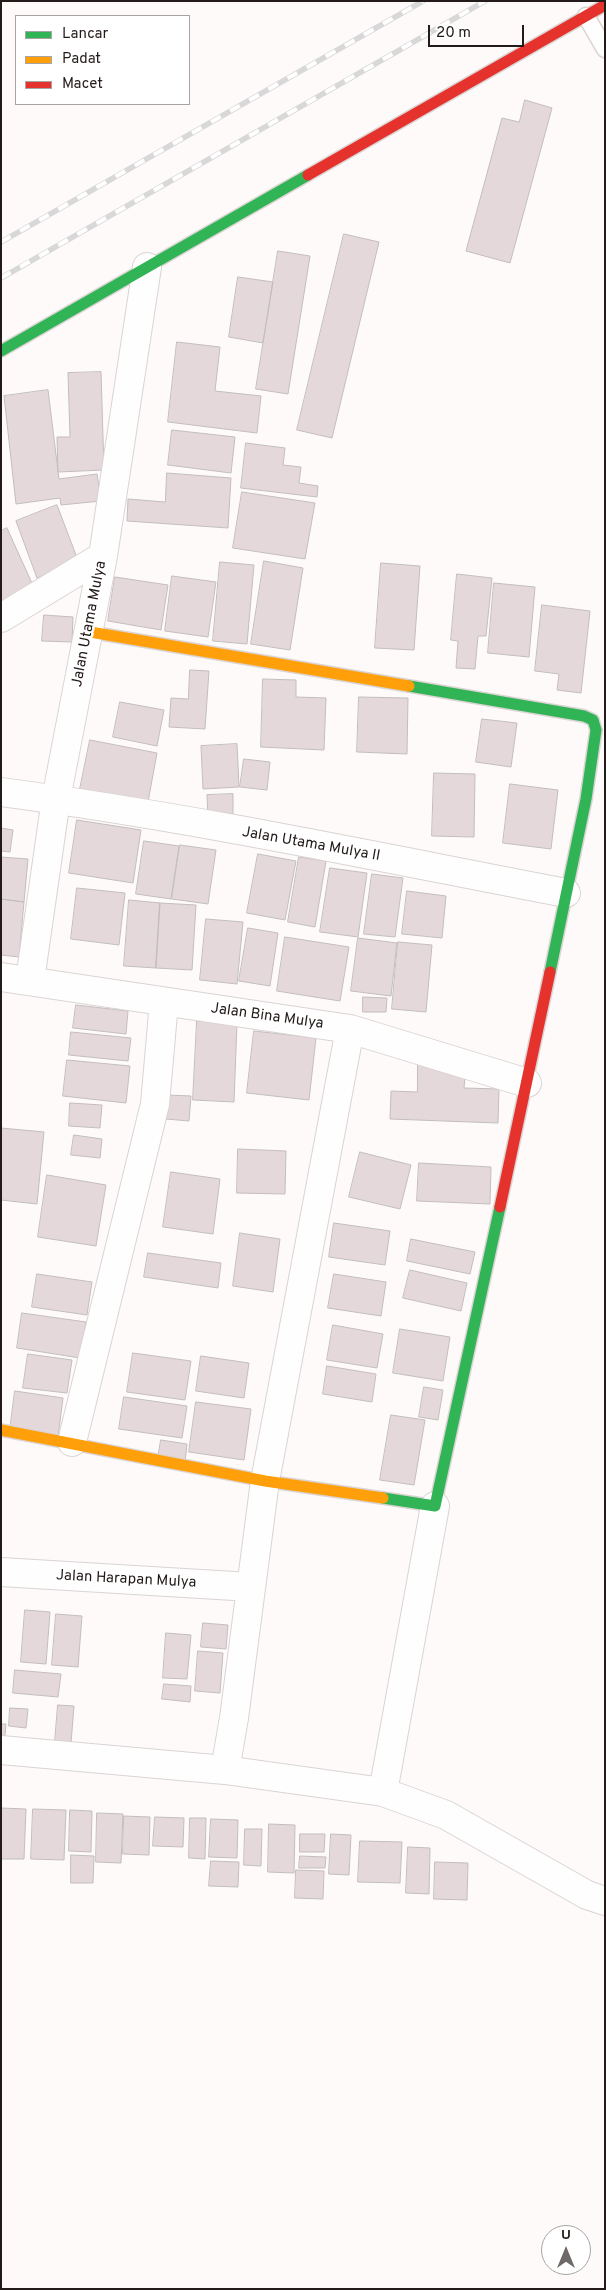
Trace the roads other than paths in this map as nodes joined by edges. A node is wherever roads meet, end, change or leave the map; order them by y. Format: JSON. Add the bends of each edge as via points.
{"nodes":[{"id":1,"x":605,"y":5,"type":"edge"},
{"id":2,"x":586,"y":16,"type":"junction"},
{"id":3,"x":605,"y":49,"type":"edge"},
{"id":4,"x":147,"y":267,"type":"junction"},
{"id":5,"x":1,"y":351,"type":"edge"},
{"id":6,"x":103,"y":556,"type":"junction"},
{"id":7,"x":1,"y":618,"type":"edge"},
{"id":8,"x":90,"y":632,"type":"junction"},
{"id":9,"x":1,"y":792,"type":"edge"},
{"id":10,"x":56,"y":799,"type":"junction"},
{"id":11,"x":566,"y":894,"type":"junction"},
{"id":12,"x":1,"y":977,"type":"edge"},
{"id":13,"x":30,"y":980,"type":"junction"},
{"id":14,"x":164,"y":1002,"type":"junction"},
{"id":15,"x":350,"y":1029,"type":"junction"},
{"id":16,"x":527,"y":1083,"type":"junction"},
{"id":17,"x":1,"y":1430,"type":"edge"},
{"id":18,"x":72,"y":1442,"type":"junction"},
{"id":19,"x":266,"y":1480,"type":"junction"},
{"id":20,"x":435,"y":1506,"type":"junction"},
{"id":21,"x":1,"y":1572,"type":"edge"},
{"id":22,"x":251,"y":1588,"type":"junction"},
{"id":23,"x":1,"y":1750,"type":"edge"},
{"id":24,"x":225,"y":1770,"type":"junction"},
{"id":25,"x":383,"y":1792,"type":"junction"},
{"id":26,"x":605,"y":1901,"type":"edge"}],
"edges":[{"from":1,"to":2,"type":"street"},
{"from":2,"to":3,"type":"lane"},
{"from":2,"to":4,"type":"street"},
{"from":4,"to":5,"type":"street"},
{"from":4,"to":6,"type":"street","name":"Jalan Utama Mulya"},
{"from":6,"to":7,"type":"street"},
{"from":6,"to":8,"type":"street","name":"Jalan Utama Mulya"},
{"from":8,"to":10,"type":"street","name":"Jalan Utama Mulya"},
{"from":8,"to":11,"type":"street","via":[[593,720],[596,730],[586,799]]},
{"from":9,"to":10,"type":"street","name":"Jalan Utama Mulya II"},
{"from":10,"to":11,"type":"street","name":"Jalan Utama Mulya II"},
{"from":10,"to":13,"type":"street","name":"Jalan Utama Mulya"},
{"from":11,"to":16,"type":"street"},
{"from":12,"to":13,"type":"street","name":"Jalan Bina Mulya"},
{"from":13,"to":14,"type":"street","name":"Jalan Bina Mulya"},
{"from":14,"to":15,"type":"street","name":"Jalan Bina Mulya"},
{"from":14,"to":18,"type":"street","via":[[154,1104]]},
{"from":15,"to":16,"type":"street","name":"Jalan Bina Mulya"},
{"from":15,"to":19,"type":"street"},
{"from":16,"to":20,"type":"street"},
{"from":17,"to":18,"type":"street"},
{"from":18,"to":19,"type":"street"},
{"from":19,"to":20,"type":"street"},
{"from":19,"to":22,"type":"street"},
{"from":20,"to":25,"type":"street"},
{"from":21,"to":22,"type":"street","name":"Jalan Harapan Mulya"},
{"from":22,"to":24,"type":"street"},
{"from":23,"to":24,"type":"street"},
{"from":24,"to":25,"type":"street"},
{"from":25,"to":26,"type":"street","via":[[446,1815],[587,1895]]}]}
